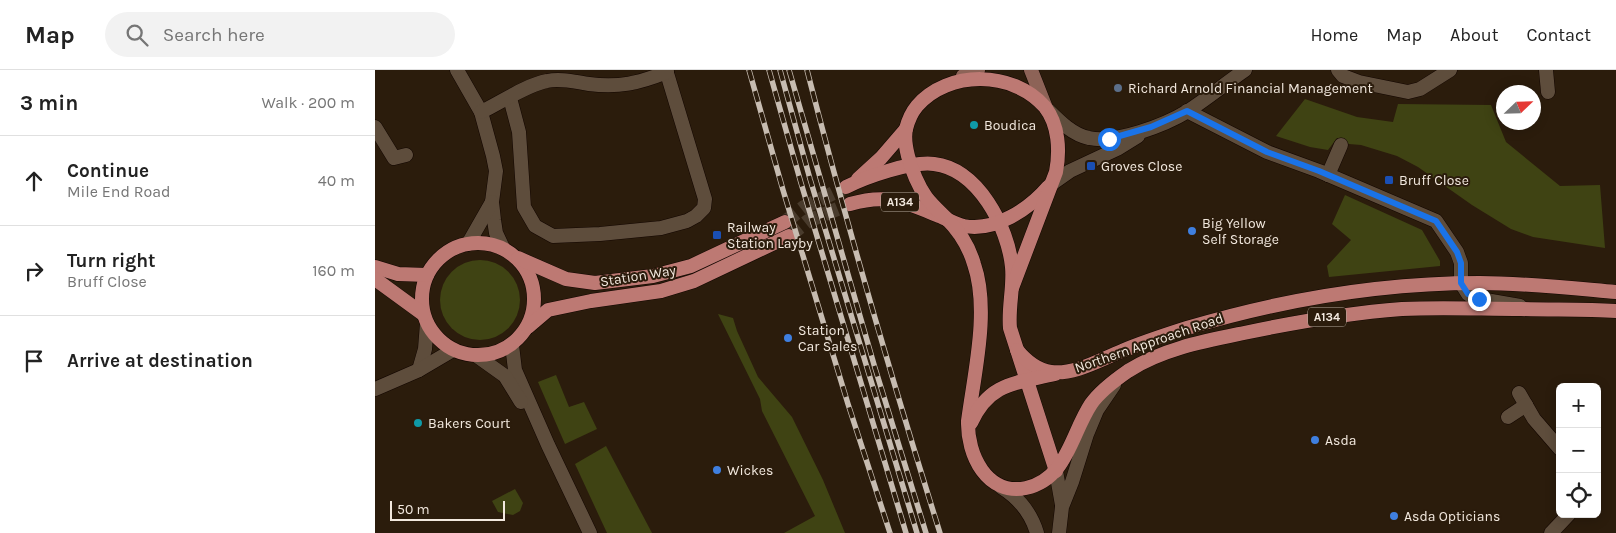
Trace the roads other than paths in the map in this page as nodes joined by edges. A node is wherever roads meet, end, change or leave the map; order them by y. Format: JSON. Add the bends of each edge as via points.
{"nodes":[{"id":1,"x":457,"y":70,"type":"edge"},
{"id":2,"x":978,"y":70,"type":"edge"},
{"id":3,"x":1031,"y":70,"type":"edge"},
{"id":4,"x":1245,"y":70,"type":"edge"},
{"id":5,"x":1338,"y":70,"type":"edge"},
{"id":6,"x":1450,"y":70,"type":"edge"},
{"id":7,"x":1545,"y":70,"type":"edge"},
{"id":8,"x":667,"y":71,"type":"edge"},
{"id":9,"x":963,"y":76,"type":"junction"},
{"id":10,"x":1548,"y":92,"type":"dead end"},
{"id":11,"x":510,"y":98,"type":"junction"},
{"id":12,"x":1045,"y":108,"type":"junction"},
{"id":13,"x":1187,"y":111,"type":"junction"},
{"id":14,"x":481,"y":112,"type":"junction"},
{"id":15,"x":375,"y":127,"type":"edge"},
{"id":16,"x":1151,"y":127,"type":"junction"},
{"id":17,"x":906,"y":130,"type":"junction"},
{"id":18,"x":1341,"y":145,"type":"dead end"},
{"id":19,"x":406,"y":155,"type":"dead end"},
{"id":20,"x":910,"y":165,"type":"junction"},
{"id":21,"x":1328,"y":175,"type":"junction"},
{"id":22,"x":1050,"y":185,"type":"junction"},
{"id":23,"x":492,"y":202,"type":"junction"},
{"id":24,"x":850,"y":204,"type":"tunnel mouth"},
{"id":25,"x":948,"y":220,"type":"junction"},
{"id":26,"x":997,"y":221,"type":"junction"},
{"id":27,"x":785,"y":222,"type":"tunnel mouth"},
{"id":28,"x":789,"y":236,"type":"tunnel mouth"},
{"id":29,"x":468,"y":244,"type":"junction"},
{"id":30,"x":503,"y":248,"type":"junction"},
{"id":31,"x":515,"y":257,"type":"junction"},
{"id":32,"x":375,"y":267,"type":"edge"},
{"id":33,"x":427,"y":275,"type":"junction"},
{"id":34,"x":375,"y":279,"type":"edge"},
{"id":35,"x":1461,"y":283,"type":"junction"},
{"id":36,"x":1012,"y":288,"type":"junction"},
{"id":37,"x":1616,"y":292,"type":"edge"},
{"id":38,"x":1533,"y":310,"type":"junction"},
{"id":39,"x":1614,"y":312,"type":"edge"},
{"id":40,"x":425,"y":318,"type":"junction"},
{"id":41,"x":527,"y":328,"type":"junction"},
{"id":42,"x":512,"y":345,"type":"junction"},
{"id":43,"x":453,"y":350,"type":"junction"},
{"id":44,"x":1017,"y":350,"type":"junction"},
{"id":45,"x":477,"y":356,"type":"junction"},
{"id":46,"x":419,"y":370,"type":"junction"},
{"id":47,"x":1129,"y":370,"type":"junction"},
{"id":48,"x":1062,"y":372,"type":"junction"},
{"id":49,"x":1027,"y":381,"type":"junction"},
{"id":50,"x":375,"y":389,"type":"edge"},
{"id":51,"x":1508,"y":417,"type":"dead end"},
{"id":52,"x":968,"y":436,"type":"junction"},
{"id":53,"x":1556,"y":444,"type":"edge"},
{"id":54,"x":548,"y":445,"type":"junction"},
{"id":55,"x":1056,"y":471,"type":"junction"},
{"id":56,"x":1001,"y":487,"type":"junction"},
{"id":57,"x":1063,"y":507,"type":"junction"},
{"id":58,"x":1565,"y":518,"type":"edge"},
{"id":59,"x":584,"y":531,"type":"edge"},
{"id":60,"x":1037,"y":533,"type":"edge"},
{"id":61,"x":1059,"y":533,"type":"edge"},
{"id":62,"x":1551,"y":533,"type":"edge"}],
"edges":[{"from":1,"to":14,"type":"street"},
{"from":2,"to":9,"type":"main road"},
{"from":3,"to":12,"type":"main road"},
{"from":4,"to":13,"type":"street"},
{"from":5,"to":6,"type":"street","via":[[1343,76],[1359,82],[1408,92]]},
{"from":7,"to":10,"type":"street"},
{"from":8,"to":11,"type":"street","via":[[641,82],[615,86],[546,81]]},
{"from":8,"to":11,"type":"street","via":[[705,199],[704,208],[696,216],[661,228],[553,236],[535,226],[524,207],[519,132]]},
{"from":9,"to":12,"type":"main road","number":"A134","via":[[994,77],[1015,83],[1030,92]]},
{"from":9,"to":17,"type":"main road","number":"A134","via":[[940,83],[930,90],[914,110]]},
{"from":11,"to":14,"type":"street"},
{"from":12,"to":16,"type":"street","via":[[1087,138],[1109,139]]},
{"from":12,"to":22,"type":"main road","number":"A134","via":[[1058,145],[1056,172]]},
{"from":13,"to":16,"type":"street"},
{"from":13,"to":21,"type":"street","via":[[1267,152]]},
{"from":14,"to":23,"type":"street","via":[[496,170]]},
{"from":15,"to":19,"type":"street","via":[[394,158]]},
{"from":16,"to":22,"type":"street","via":[[1117,149],[1070,170]]},
{"from":17,"to":20,"type":"main road","number":"A134"},
{"from":17,"to":20,"type":"main road","number":"A134","via":[[881,158],[849,185]]},
{"from":18,"to":21,"type":"street"},
{"from":20,"to":25,"type":"main road","number":"A134","via":[[926,196]]},
{"from":20,"to":26,"type":"main road","number":"A134","via":[[944,166],[961,175],[986,198]]},
{"from":21,"to":35,"type":"street","via":[[1436,221],[1457,252],[1461,263]]},
{"from":22,"to":26,"type":"main road","number":"A134","via":[[1028,206]]},
{"from":22,"to":36,"type":"main road","number":"A134"},
{"from":23,"to":29,"type":"street"},
{"from":23,"to":30,"type":"street"},
{"from":24,"to":25,"type":"main road","number":"A134","via":[[889,198]]},
{"from":25,"to":26,"type":"main road","number":"A134","via":[[966,226]]},
{"from":25,"to":52,"type":"main road","number":"A134","via":[[964,241],[975,264],[981,304]]},
{"from":26,"to":36,"type":"main road","number":"A134","via":[[1009,254]]},
{"from":27,"to":31,"type":"main road","name":"Station Way","via":[[691,266],[653,276],[595,283],[566,280]]},
{"from":28,"to":41,"type":"main road","name":"Station Way","via":[[694,281],[661,291],[548,310]]},
{"from":29,"to":30,"type":"main road"},
{"from":29,"to":33,"type":"main road","via":[[446,252]]},
{"from":30,"to":31,"type":"main road"},
{"from":31,"to":41,"type":"main road","via":[[533,284],[532,316]]},
{"from":32,"to":33,"type":"main road","via":[[398,274]]},
{"from":33,"to":40,"type":"main road","via":[[422,294]]},
{"from":34,"to":40,"type":"main road"},
{"from":35,"to":37,"type":"main road","name":"Northern Approach Road","number":"A134"},
{"from":35,"to":38,"type":"street","via":[[1474,298]]},
{"from":35,"to":48,"type":"main road","name":"Northern Approach Road","number":"A134","via":[[1325,296],[1259,309],[1158,337]]},
{"from":36,"to":44,"type":"main road","number":"A134","via":[[1009,316]]},
{"from":38,"to":39,"type":"main road","name":"Northern Approach Road","number":"A134"},
{"from":38,"to":47,"type":"main road","name":"Northern Approach Road","number":"A134","via":[[1430,308],[1320,318],[1192,345]]},
{"from":40,"to":43,"type":"main road","via":[[437,338]]},
{"from":40,"to":46,"type":"street","via":[[425,349]]},
{"from":41,"to":42,"type":"main road"},
{"from":42,"to":45,"type":"main road","via":[[498,353]]},
{"from":42,"to":54,"type":"street","via":[[515,370]]},
{"from":43,"to":45,"type":"main road"},
{"from":43,"to":46,"type":"street"},
{"from":44,"to":48,"type":"main road","name":"Northern Approach Road","number":"A134","via":[[1031,364],[1049,372]]},
{"from":44,"to":49,"type":"main road","number":"A134"},
{"from":45,"to":54,"type":"street","via":[[505,376]]},
{"from":46,"to":50,"type":"street"},
{"from":47,"to":55,"type":"main road","name":"Northern Approach Road","number":"A134","via":[[1092,403]]},
{"from":47,"to":57,"type":"street","via":[[1097,410]]},
{"from":48,"to":49,"type":"main road","number":"A134"},
{"from":49,"to":52,"type":"main road","number":"A134","via":[[1000,388],[990,395],[975,413]]},
{"from":49,"to":55,"type":"main road","number":"A134"},
{"from":51,"to":53,"type":"street","via":[[1522,399]]},
{"from":52,"to":56,"type":"main road","number":"A134","via":[[978,465]]},
{"from":54,"to":59,"type":"street"},
{"from":55,"to":56,"type":"main road","number":"A134","via":[[1042,483],[1028,488]]},
{"from":55,"to":57,"type":"street"},
{"from":56,"to":60,"type":"street","via":[[1012,493],[1023,506]]},
{"from":57,"to":61,"type":"street"},
{"from":58,"to":62,"type":"street"}]}
